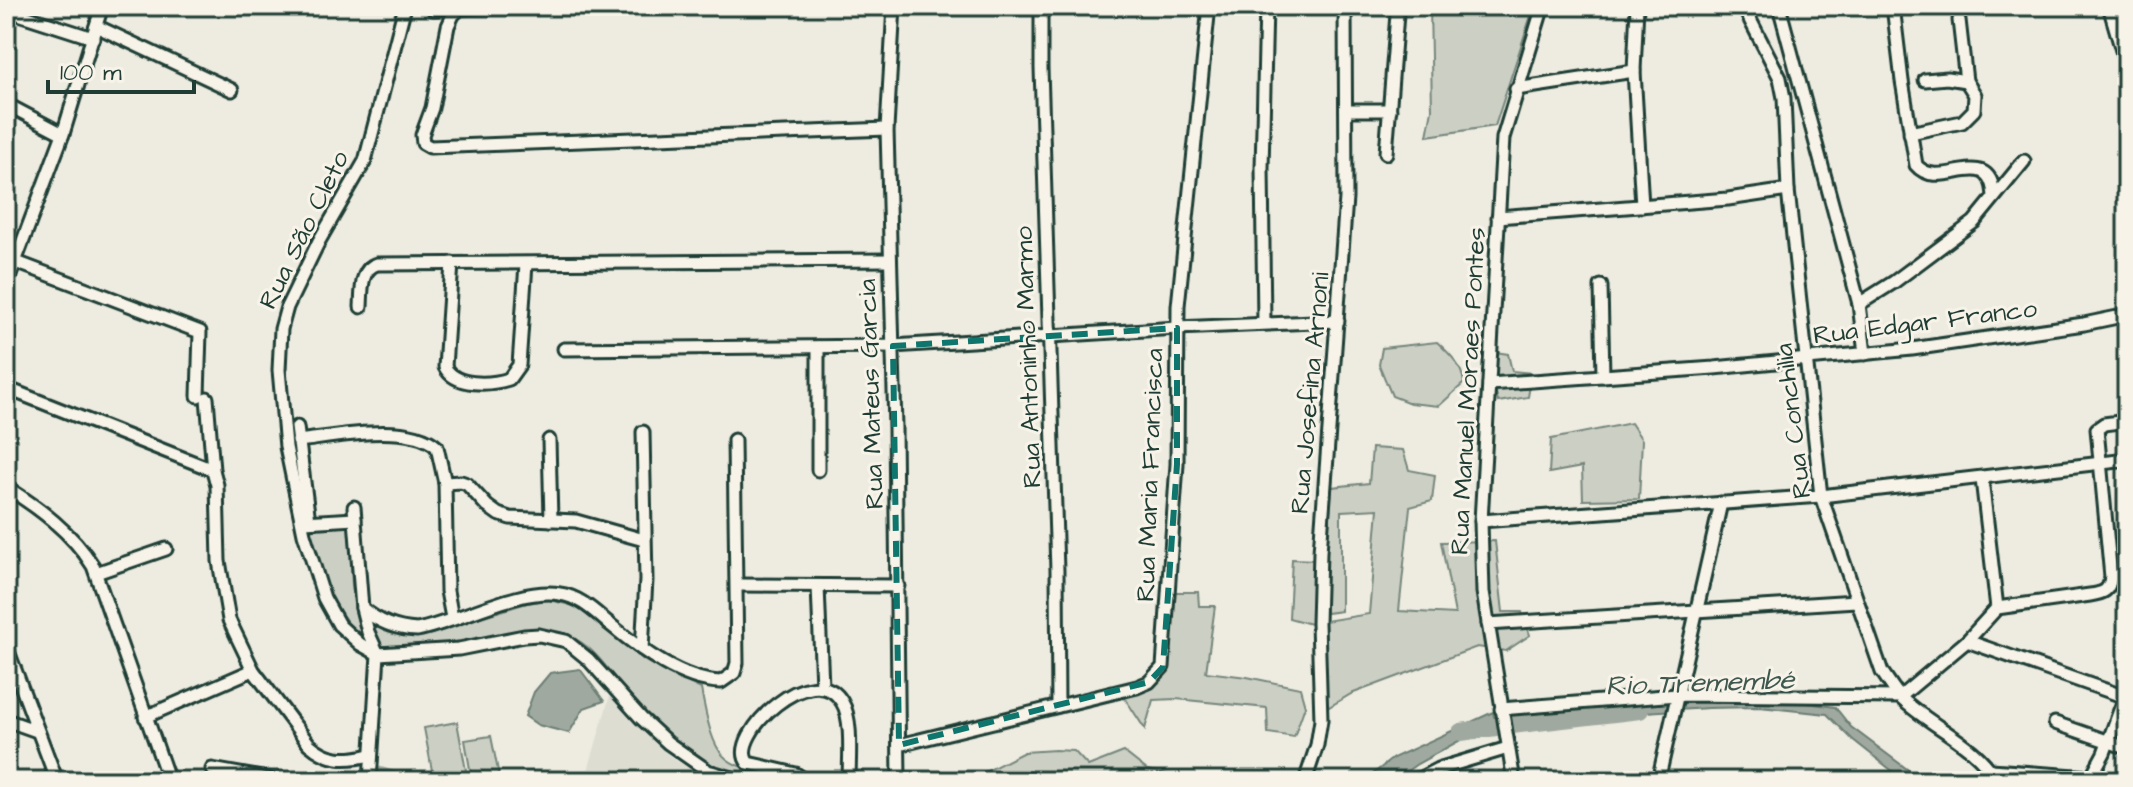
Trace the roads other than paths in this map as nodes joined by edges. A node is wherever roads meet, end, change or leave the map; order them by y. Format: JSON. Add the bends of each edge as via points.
{"nodes":[{"id":1,"x":102,"y":6,"type":"edge"},
{"id":2,"x":405,"y":6,"type":"edge"},
{"id":3,"x":507,"y":6,"type":"edge"},
{"id":4,"x":894,"y":6,"type":"edge"},
{"id":5,"x":1041,"y":6,"type":"edge"},
{"id":6,"x":1209,"y":6,"type":"edge"},
{"id":7,"x":1266,"y":6,"type":"edge"},
{"id":8,"x":1543,"y":6,"type":"edge"},
{"id":9,"x":1637,"y":6,"type":"edge"},
{"id":10,"x":1743,"y":6,"type":"edge"},
{"id":11,"x":1779,"y":6,"type":"edge"},
{"id":12,"x":1893,"y":6,"type":"edge"},
{"id":13,"x":2109,"y":6,"type":"edge"},
{"id":14,"x":1345,"y":7,"type":"edge"},
{"id":15,"x":460,"y":8,"type":"junction"},
{"id":16,"x":433,"y":9,"type":"dead end"},
{"id":17,"x":6,"y":10,"type":"edge"},
{"id":18,"x":1397,"y":14,"type":"dead end"},
{"id":19,"x":1959,"y":20,"type":"dead end"},
{"id":20,"x":95,"y":32,"type":"junction"},
{"id":21,"x":2127,"y":68,"type":"edge"},
{"id":22,"x":1634,"y":71,"type":"junction"},
{"id":23,"x":1925,"y":80,"type":"dead end"},
{"id":24,"x":1966,"y":81,"type":"junction"},
{"id":25,"x":1516,"y":89,"type":"junction"},
{"id":26,"x":232,"y":90,"type":"dead end"},
{"id":27,"x":6,"y":104,"type":"edge"},
{"id":28,"x":1346,"y":110,"type":"junction"},
{"id":29,"x":1390,"y":110,"type":"junction"},
{"id":30,"x":887,"y":129,"type":"junction"},
{"id":31,"x":1910,"y":133,"type":"junction"},
{"id":32,"x":63,"y":134,"type":"junction"},
{"id":33,"x":1386,"y":153,"type":"dead end"},
{"id":34,"x":2024,"y":161,"type":"dead end"},
{"id":35,"x":1788,"y":190,"type":"junction"},
{"id":36,"x":1994,"y":197,"type":"junction"},
{"id":37,"x":1642,"y":206,"type":"junction"},
{"id":38,"x":1498,"y":217,"type":"junction"},
{"id":39,"x":889,"y":260,"type":"junction"},
{"id":40,"x":16,"y":262,"type":"junction"},
{"id":41,"x":452,"y":263,"type":"junction"},
{"id":42,"x":526,"y":264,"type":"junction"},
{"id":43,"x":6,"y":286,"type":"edge"},
{"id":44,"x":1601,"y":286,"type":"dead end"},
{"id":45,"x":1859,"y":304,"type":"junction"},
{"id":46,"x":361,"y":307,"type":"dead end"},
{"id":47,"x":2127,"y":315,"type":"edge"},
{"id":48,"x":1338,"y":321,"type":"junction"},
{"id":49,"x":1264,"y":323,"type":"junction"},
{"id":50,"x":1177,"y":328,"type":"junction"},
{"id":51,"x":1049,"y":337,"type":"junction"},
{"id":52,"x":893,"y":346,"type":"junction"},
{"id":53,"x":818,"y":347,"type":"junction"},
{"id":54,"x":564,"y":349,"type":"dead end"},
{"id":55,"x":1865,"y":354,"type":"junction"},
{"id":56,"x":1807,"y":359,"type":"junction"},
{"id":57,"x":1603,"y":376,"type":"junction"},
{"id":58,"x":1489,"y":384,"type":"junction"},
{"id":59,"x":6,"y":388,"type":"edge"},
{"id":60,"x":2127,"y":421,"type":"edge"},
{"id":61,"x":297,"y":427,"type":"dead end"},
{"id":62,"x":643,"y":432,"type":"dead end"},
{"id":63,"x":549,"y":440,"type":"dead end"},
{"id":64,"x":734,"y":440,"type":"dead end"},
{"id":65,"x":298,"y":441,"type":"junction"},
{"id":66,"x":2127,"y":460,"type":"edge"},
{"id":67,"x":2101,"y":463,"type":"junction"},
{"id":68,"x":213,"y":470,"type":"junction"},
{"id":69,"x":818,"y":470,"type":"dead end"},
{"id":70,"x":1982,"y":479,"type":"junction"},
{"id":71,"x":445,"y":483,"type":"junction"},
{"id":72,"x":6,"y":487,"type":"edge"},
{"id":73,"x":1821,"y":496,"type":"junction"},
{"id":74,"x":1721,"y":503,"type":"junction"},
{"id":75,"x":551,"y":520,"type":"junction"},
{"id":76,"x":1481,"y":521,"type":"junction"},
{"id":77,"x":305,"y":522,"type":"junction"},
{"id":78,"x":644,"y":540,"type":"junction"},
{"id":79,"x":166,"y":549,"type":"dead end"},
{"id":80,"x":96,"y":573,"type":"junction"},
{"id":81,"x":737,"y":585,"type":"junction"},
{"id":82,"x":818,"y":586,"type":"junction"},
{"id":83,"x":898,"y":586,"type":"junction"},
{"id":84,"x":1856,"y":601,"type":"junction"},
{"id":85,"x":362,"y":608,"type":"junction"},
{"id":86,"x":1997,"y":608,"type":"junction"},
{"id":87,"x":1698,"y":609,"type":"junction"},
{"id":88,"x":452,"y":618,"type":"junction"},
{"id":89,"x":1488,"y":624,"type":"junction"},
{"id":90,"x":1967,"y":641,"type":"junction"},
{"id":91,"x":6,"y":646,"type":"edge"},
{"id":92,"x":642,"y":649,"type":"junction"},
{"id":93,"x":378,"y":654,"type":"junction"},
{"id":94,"x":253,"y":670,"type":"junction"},
{"id":95,"x":822,"y":687,"type":"junction"},
{"id":96,"x":1900,"y":697,"type":"junction"},
{"id":97,"x":2126,"y":697,"type":"edge"},
{"id":98,"x":1676,"y":701,"type":"junction"},
{"id":99,"x":1058,"y":706,"type":"junction"},
{"id":100,"x":1501,"y":709,"type":"junction"},
{"id":101,"x":145,"y":717,"type":"junction"},
{"id":102,"x":6,"y":720,"type":"edge"},
{"id":103,"x":2055,"y":723,"type":"dead end"},
{"id":104,"x":37,"y":731,"type":"junction"},
{"id":105,"x":2109,"y":741,"type":"junction"},
{"id":106,"x":899,"y":745,"type":"junction"},
{"id":107,"x":1508,"y":748,"type":"junction"},
{"id":108,"x":2127,"y":748,"type":"edge"},
{"id":109,"x":370,"y":755,"type":"junction"},
{"id":110,"x":212,"y":769,"type":"dead end"},
{"id":111,"x":1994,"y":776,"type":"edge"},
{"id":112,"x":57,"y":781,"type":"edge"},
{"id":113,"x":169,"y":781,"type":"edge"},
{"id":114,"x":279,"y":781,"type":"edge"},
{"id":115,"x":370,"y":781,"type":"edge"},
{"id":116,"x":742,"y":781,"type":"edge"},
{"id":117,"x":806,"y":781,"type":"edge"},
{"id":118,"x":849,"y":781,"type":"edge"},
{"id":119,"x":899,"y":781,"type":"edge"},
{"id":120,"x":1305,"y":781,"type":"edge"},
{"id":121,"x":1415,"y":781,"type":"edge"},
{"id":122,"x":1514,"y":781,"type":"edge"},
{"id":123,"x":1658,"y":781,"type":"edge"}],
"edges":[{"from":1,"to":20,"type":"street"},
{"from":2,"to":77,"type":"street","name":"Rua São Cleto","via":[[365,161],[319,241],[281,329],[286,447]]},
{"from":3,"to":15,"type":"street"},
{"from":4,"to":30,"type":"street","name":"Rua Mateus Garcia"},
{"from":5,"to":51,"type":"street","name":"Rua Antoninho Marmo"},
{"from":6,"to":50,"type":"street","name":"Rua Maria Francisca"},
{"from":7,"to":49,"type":"street"},
{"from":8,"to":25,"type":"street","name":"Rua Manuel Moraes Pontes"},
{"from":9,"to":22,"type":"street"},
{"from":10,"to":35,"type":"street","name":"Rua Conchilia","via":[[1780,78]]},
{"from":11,"to":45,"type":"street"},
{"from":12,"to":31,"type":"street"},
{"from":13,"to":21,"type":"street"},
{"from":14,"to":28,"type":"street","name":"Rua Josefina Arnoni"},
{"from":15,"to":16,"type":"street"},
{"from":15,"to":30,"type":"street","via":[[448,26],[422,135],[430,147]]},
{"from":17,"to":20,"type":"street"},
{"from":18,"to":29,"type":"street"},
{"from":19,"to":24,"type":"street"},
{"from":20,"to":26,"type":"street"},
{"from":20,"to":32,"type":"street"},
{"from":22,"to":25,"type":"street"},
{"from":22,"to":37,"type":"street"},
{"from":23,"to":24,"type":"street"},
{"from":24,"to":31,"type":"street","via":[[1975,95],[1969,117]]},
{"from":25,"to":38,"type":"street","name":"Rua Manuel Moraes Pontes","via":[[1503,138]]},
{"from":27,"to":32,"type":"street"},
{"from":28,"to":29,"type":"street"},
{"from":28,"to":48,"type":"street","name":"Rua Josefina Arnoni"},
{"from":29,"to":33,"type":"street"},
{"from":30,"to":39,"type":"street","name":"Rua Mateus Garcia"},
{"from":31,"to":36,"type":"street","via":[[1914,160],[1925,174],[1984,172]]},
{"from":32,"to":40,"type":"street"},
{"from":34,"to":36,"type":"street"},
{"from":35,"to":37,"type":"street"},
{"from":35,"to":56,"type":"street","name":"Rua Conchilia"},
{"from":36,"to":45,"type":"street","via":[[1974,222]]},
{"from":37,"to":38,"type":"street"},
{"from":38,"to":58,"type":"street","name":"Rua Manuel Moraes Pontes"},
{"from":39,"to":42,"type":"street"},
{"from":39,"to":52,"type":"street","name":"Rua Mateus Garcia"},
{"from":40,"to":43,"type":"street"},
{"from":40,"to":68,"type":"street","via":[[200,332]]},
{"from":41,"to":42,"type":"street"},
{"from":41,"to":42,"type":"street","via":[[445,367],[455,378],[483,382],[509,379],[519,365]]},
{"from":41,"to":46,"type":"street","via":[[371,265],[364,274]]},
{"from":44,"to":57,"type":"street"},
{"from":45,"to":55,"type":"street"},
{"from":47,"to":55,"type":"street","name":"Rua Edgar Franco"},
{"from":48,"to":49,"type":"street"},
{"from":48,"to":120,"type":"street","name":"Rua Josefina Arnoni","via":[[1319,580],[1321,720]]},
{"from":49,"to":50,"type":"street"},
{"from":50,"to":51,"type":"street"},
{"from":50,"to":99,"type":"street","name":"Rua Maria Francisca","via":[[1177,464],[1163,667],[1137,687]]},
{"from":51,"to":52,"type":"street"},
{"from":51,"to":99,"type":"street","name":"Rua Antoninho Marmo"},
{"from":52,"to":53,"type":"street"},
{"from":52,"to":83,"type":"street","name":"Rua Mateus Garcia"},
{"from":53,"to":54,"type":"street"},
{"from":53,"to":69,"type":"street"},
{"from":55,"to":56,"type":"street","name":"Rua Edgar Franco"},
{"from":56,"to":57,"type":"street","name":"Rua Edgar Franco"},
{"from":56,"to":73,"type":"street","name":"Rua Conchilia"},
{"from":57,"to":58,"type":"street","name":"Rua Edgar Franco"},
{"from":58,"to":76,"type":"street","name":"Rua Manuel Moraes Pontes"},
{"from":59,"to":68,"type":"street"},
{"from":60,"to":67,"type":"street","via":[[2098,426]]},
{"from":61,"to":65,"type":"street","name":"Rua São Cleto"},
{"from":62,"to":78,"type":"street"},
{"from":63,"to":75,"type":"street"},
{"from":64,"to":81,"type":"street"},
{"from":65,"to":71,"type":"street","via":[[386,433],[420,436],[437,447]]},
{"from":65,"to":77,"type":"street","name":"Rua São Cleto"},
{"from":66,"to":67,"type":"street"},
{"from":67,"to":70,"type":"street"},
{"from":67,"to":86,"type":"street","via":[[2109,587],[2090,595]]},
{"from":68,"to":94,"type":"street","via":[[224,599]]},
{"from":70,"to":73,"type":"street"},
{"from":70,"to":86,"type":"street"},
{"from":71,"to":75,"type":"street","via":[[467,484],[498,514]]},
{"from":71,"to":88,"type":"street"},
{"from":72,"to":80,"type":"street","via":[[63,530]]},
{"from":73,"to":74,"type":"street"},
{"from":73,"to":84,"type":"street","name":"Rua Conchilia"},
{"from":74,"to":76,"type":"street"},
{"from":74,"to":87,"type":"street"},
{"from":75,"to":78,"type":"street","via":[[588,523]]},
{"from":76,"to":89,"type":"street","name":"Rua Manuel Moraes Pontes"},
{"from":77,"to":85,"type":"street","via":[[354,513]]},
{"from":77,"to":93,"type":"street","name":"Rua São Cleto","via":[[318,582],[332,614],[350,636]]},
{"from":78,"to":92,"type":"street"},
{"from":79,"to":80,"type":"street"},
{"from":80,"to":101,"type":"street"},
{"from":81,"to":82,"type":"street"},
{"from":81,"to":92,"type":"street","via":[[737,663],[727,678],[713,682],[693,676]]},
{"from":82,"to":83,"type":"street"},
{"from":82,"to":95,"type":"street"},
{"from":83,"to":106,"type":"street","name":"Rua Mateus Garcia"},
{"from":84,"to":87,"type":"street"},
{"from":84,"to":96,"type":"street","name":"Rua Conchilia","via":[[1876,660]]},
{"from":85,"to":88,"type":"street","via":[[375,619],[405,629]]},
{"from":85,"to":93,"type":"street"},
{"from":86,"to":90,"type":"street"},
{"from":87,"to":89,"type":"street"},
{"from":87,"to":98,"type":"street"},
{"from":88,"to":92,"type":"street","via":[[531,595],[562,594],[587,605]]},
{"from":89,"to":100,"type":"street","name":"Rua Manuel Moraes Pontes"},
{"from":90,"to":96,"type":"street"},
{"from":90,"to":97,"type":"street"},
{"from":91,"to":104,"type":"street"},
{"from":93,"to":109,"type":"street"},
{"from":93,"to":116,"type":"street","via":[[459,649],[524,636],[566,641],[668,743],[708,771]]},
{"from":94,"to":101,"type":"street"},
{"from":94,"to":109,"type":"street","via":[[317,751],[343,760]]},
{"from":95,"to":117,"type":"street","via":[[787,697],[744,744],[748,763]]},
{"from":95,"to":118,"type":"street","via":[[838,696],[845,708]]},
{"from":96,"to":98,"type":"street"},
{"from":96,"to":111,"type":"street","name":"Rua Conchilia"},
{"from":97,"to":105,"type":"street"},
{"from":98,"to":100,"type":"street"},
{"from":98,"to":123,"type":"street"},
{"from":99,"to":106,"type":"street","name":"Rua Maria Francisca"},
{"from":100,"to":107,"type":"street","name":"Rua Manuel Moraes Pontes"},
{"from":101,"to":113,"type":"street"},
{"from":102,"to":104,"type":"street"},
{"from":103,"to":105,"type":"street"},
{"from":104,"to":112,"type":"street"},
{"from":105,"to":108,"type":"street"},
{"from":105,"to":111,"type":"street","via":[[2095,774],[2087,778]]},
{"from":106,"to":119,"type":"street","name":"Rua Mateus Garcia"},
{"from":107,"to":121,"type":"street"},
{"from":107,"to":122,"type":"street","name":"Rua Manuel Moraes Pontes"},
{"from":109,"to":115,"type":"street"},
{"from":110,"to":114,"type":"street"}]}
